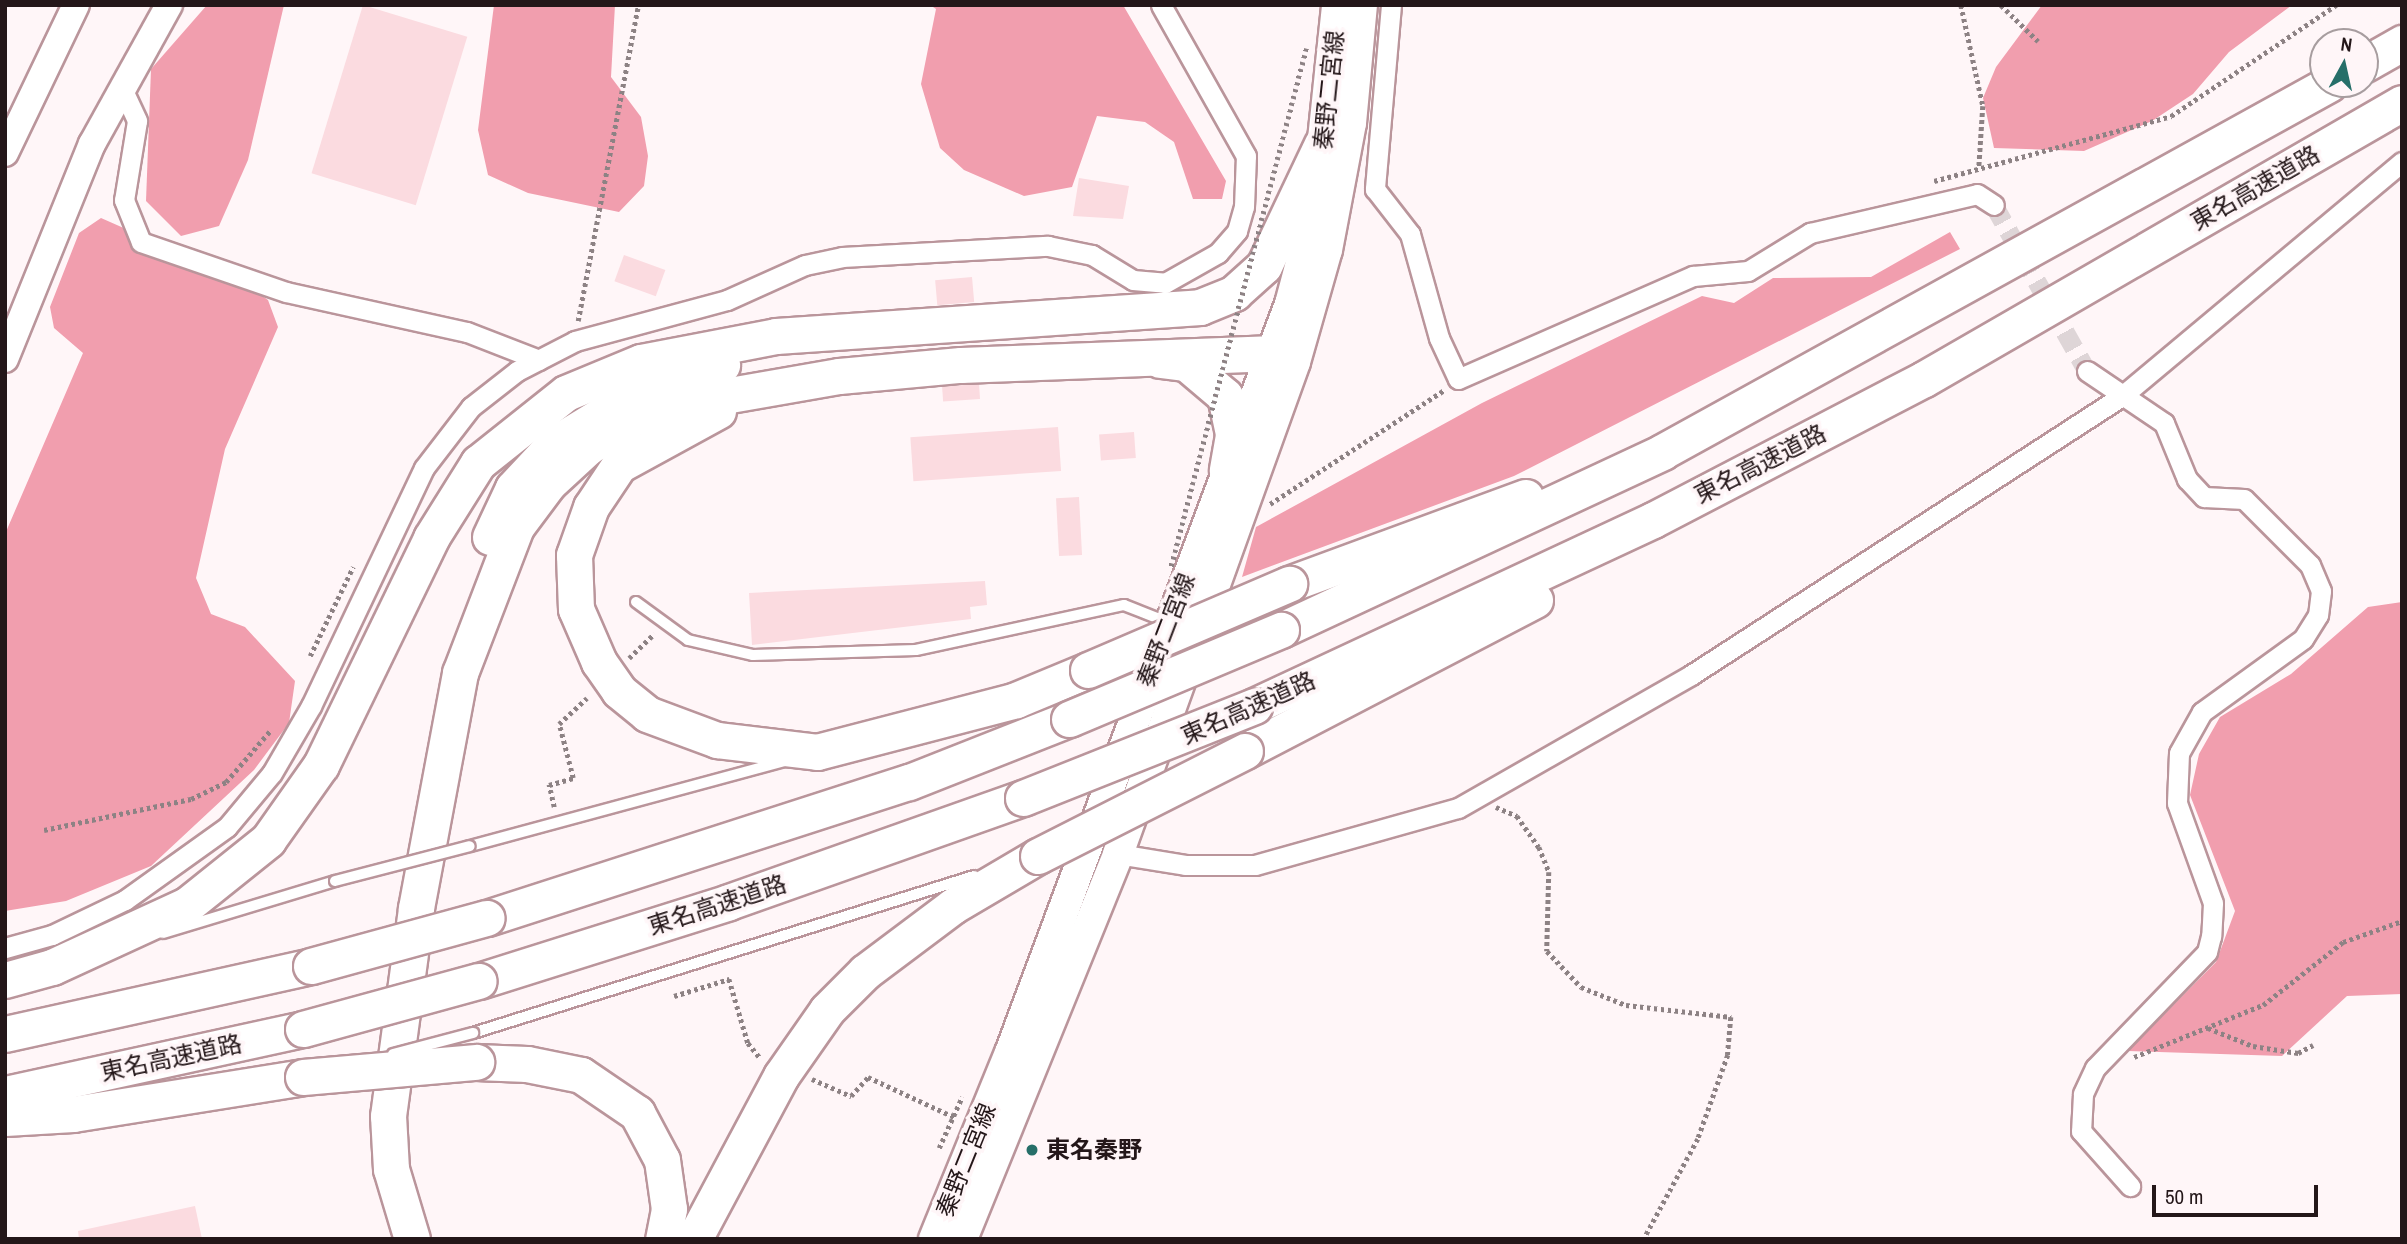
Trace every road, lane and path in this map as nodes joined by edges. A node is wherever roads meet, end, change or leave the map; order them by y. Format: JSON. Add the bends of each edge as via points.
{"nodes":[{"id":1,"x":76,"y":5,"type":"edge"},
{"id":2,"x":169,"y":5,"type":"edge"},
{"id":3,"x":638,"y":5,"type":"edge"},
{"id":4,"x":1161,"y":5,"type":"edge"},
{"id":5,"x":1337,"y":5,"type":"edge"},
{"id":6,"x":1362,"y":5,"type":"edge"},
{"id":7,"x":1391,"y":5,"type":"edge"},
{"id":8,"x":1961,"y":5,"type":"edge"},
{"id":9,"x":2001,"y":5,"type":"edge"},
{"id":10,"x":2336,"y":5,"type":"edge"},
{"id":11,"x":2038,"y":41,"type":"dead end"},
{"id":12,"x":2402,"y":43,"type":"edge"},
{"id":13,"x":1307,"y":45,"type":"dead end"},
{"id":14,"x":2379,"y":56,"type":"edge"},
{"id":15,"x":121,"y":86,"type":"junction"},
{"id":16,"x":2309,"y":95,"type":"edge"},
{"id":17,"x":2402,"y":103,"type":"edge"},
{"id":18,"x":1322,"y":144,"type":"junction"},
{"id":19,"x":5,"y":153,"type":"edge"},
{"id":20,"x":2402,"y":162,"type":"edge"},
{"id":21,"x":1979,"y":168,"type":"junction"},
{"id":22,"x":1927,"y":183,"type":"dead end"},
{"id":23,"x":1994,"y":205,"type":"dead end"},
{"id":24,"x":1055,"y":315,"type":"junction"},
{"id":25,"x":11,"y":325,"type":"edge"},
{"id":26,"x":860,"y":328,"type":"junction"},
{"id":27,"x":575,"y":341,"type":"junction"},
{"id":28,"x":1121,"y":355,"type":"junction"},
{"id":29,"x":1281,"y":357,"type":"junction"},
{"id":30,"x":5,"y":359,"type":"edge"},
{"id":31,"x":539,"y":360,"type":"junction"},
{"id":32,"x":2087,"y":370,"type":"tunnel mouth"},
{"id":33,"x":1458,"y":379,"type":"junction"},
{"id":34,"x":1924,"y":379,"type":"junction"},
{"id":35,"x":762,"y":389,"type":"junction"},
{"id":36,"x":2122,"y":396,"type":"junction"},
{"id":37,"x":1662,"y":452,"type":"junction"},
{"id":38,"x":1227,"y":470,"type":"junction"},
{"id":39,"x":1265,"y":507,"type":"dead end"},
{"id":40,"x":378,"y":554,"type":"junction"},
{"id":41,"x":1171,"y":566,"type":"dead end"},
{"id":42,"x":636,"y":602,"type":"dead end"},
{"id":43,"x":1168,"y":622,"type":"junction"},
{"id":44,"x":663,"y":626,"type":"junction"},
{"id":45,"x":629,"y":658,"type":"dead end"},
{"id":46,"x":305,"y":666,"type":"dead end"},
{"id":47,"x":587,"y":698,"type":"dead end"},
{"id":48,"x":273,"y":727,"type":"dead end"},
{"id":49,"x":817,"y":752,"type":"junction"},
{"id":50,"x":1475,"y":798,"type":"junction"},
{"id":51,"x":554,"y":807,"type":"dead end"},
{"id":52,"x":44,"y":830,"type":"dead end"},
{"id":53,"x":1118,"y":854,"type":"junction"},
{"id":54,"x":1038,"y":856,"type":"junction"},
{"id":55,"x":2402,"y":921,"type":"edge"},
{"id":56,"x":5,"y":948,"type":"edge"},
{"id":57,"x":52,"y":967,"type":"junction"},
{"id":58,"x":5,"y":980,"type":"edge"},
{"id":59,"x":674,"y":996,"type":"dead end"},
{"id":60,"x":2207,"y":1028,"type":"junction"},
{"id":61,"x":5,"y":1034,"type":"edge"},
{"id":62,"x":2313,"y":1045,"type":"dead end"},
{"id":63,"x":475,"y":1047,"type":"junction"},
{"id":64,"x":2106,"y":1056,"type":"junction"},
{"id":65,"x":761,"y":1058,"type":"dead end"},
{"id":66,"x":812,"y":1079,"type":"dead end"},
{"id":67,"x":5,"y":1094,"type":"edge"},
{"id":68,"x":954,"y":1117,"type":"dead end"},
{"id":69,"x":5,"y":1118,"type":"edge"},
{"id":70,"x":2130,"y":1186,"type":"dead end"},
{"id":71,"x":389,"y":1239,"type":"edge"},
{"id":72,"x":412,"y":1239,"type":"edge"},
{"id":73,"x":663,"y":1239,"type":"edge"},
{"id":74,"x":694,"y":1239,"type":"edge"},
{"id":75,"x":934,"y":1239,"type":"edge"},
{"id":76,"x":962,"y":1239,"type":"edge"},
{"id":77,"x":1644,"y":1239,"type":"edge"}],
"edges":[{"from":1,"to":19,"type":"street"},
{"from":2,"to":15,"type":"street"},
{"from":3,"to":27,"type":"path"},
{"from":4,"to":27,"type":"street","via":[[1246,156],[1248,179],[1237,231],[1191,274],[1165,283],[1133,280],[1093,255],[1048,246],[842,257],[805,264],[727,300]]},
{"from":5,"to":18,"type":"main road","name":"秦野二宮線"},
{"from":6,"to":29,"type":"main road","name":"秦野二宮線","via":[[1351,122],[1327,250]]},
{"from":7,"to":33,"type":"street","via":[[1375,189],[1410,234],[1439,338]]},
{"from":8,"to":21,"type":"path","via":[[1983,106]]},
{"from":9,"to":11,"type":"path"},
{"from":10,"to":21,"type":"path","via":[[2171,116]]},
{"from":12,"to":14,"type":"highway"},
{"from":13,"to":41,"type":"path","bridge":true},
{"from":15,"to":25,"type":"street"},
{"from":15,"to":31,"type":"street","via":[[137,121],[124,200],[141,242],[286,292],[467,332]]},
{"from":16,"to":37,"type":"highway"},
{"from":17,"to":34,"type":"highway","name":"東名高速道路"},
{"from":18,"to":24,"type":"highway","via":[[1275,249],[1234,293],[1174,313]]},
{"from":18,"to":29,"type":"main road","name":"秦野二宮線","via":[[1316,206]]},
{"from":20,"to":36,"type":"street"},
{"from":21,"to":22,"type":"path"},
{"from":23,"to":33,"type":"street","via":[[1978,194],[1810,233],[1748,271],[1693,276]]},
{"from":24,"to":26,"type":"highway"},
{"from":24,"to":29,"type":"highway","via":[[1209,334]]},
{"from":25,"to":30,"type":"street"},
{"from":26,"to":57,"type":"highway","via":[[641,362],[589,381],[519,426],[478,463],[431,538],[365,685],[321,765],[268,840],[187,905]]},
{"from":26,"to":71,"type":"highway","via":[[642,390],[554,444],[513,488],[472,573],[442,666],[395,888],[368,1115],[369,1176]]},
{"from":27,"to":31,"type":"street"},
{"from":28,"to":29,"type":"highway"},
{"from":28,"to":35,"type":"highway","via":[[947,366]]},
{"from":28,"to":38,"type":"highway","via":[[1186,363],[1209,377],[1233,417]]},
{"from":29,"to":38,"type":"main road","name":"秦野二宮線"},
{"from":29,"to":53,"type":"main road","name":"秦野二宮線"},
{"from":31,"to":40,"type":"street","via":[[471,407],[424,468]]},
{"from":32,"to":36,"type":"street"},
{"from":33,"to":39,"type":"path"},
{"from":34,"to":54,"type":"highway","bridge":true,"via":[[1664,530]]},
{"from":34,"to":67,"type":"highway","name":"東名高速道路","bridge":true,"via":[[1653,520],[1254,706],[1023,798],[729,902],[479,981],[303,1029]]},
{"from":35,"to":49,"type":"highway","via":[[619,465],[591,507],[574,555],[576,609],[606,672],[647,714],[717,740]]},
{"from":35,"to":72,"type":"highway","via":[[633,418],[588,447],[516,527],[489,588],[460,673],[389,1084],[391,1169]]},
{"from":36,"to":50,"type":"street","via":[[1691,675]]},
{"from":36,"to":64,"type":"street","via":[[2164,423],[2177,462],[2204,497],[2244,499],[2310,565],[2321,591],[2318,615],[2304,639],[2202,712],[2190,729],[2179,753],[2177,803],[2213,903],[2207,952]]},
{"from":37,"to":49,"type":"highway","bridge":true,"via":[[1289,584],[1016,700]]},
{"from":37,"to":61,"type":"highway","bridge":true,"via":[[1281,630],[909,782],[487,918],[311,966]]},
{"from":38,"to":43,"type":"main road","name":"秦野二宮線"},
{"from":40,"to":46,"type":"path","via":[[345,576]]},
{"from":40,"to":56,"type":"street","via":[[311,706],[272,773],[227,827],[125,900],[52,935]]},
{"from":42,"to":44,"type":"lane"},
{"from":43,"to":44,"type":"lane","via":[[1124,605],[1100,607],[916,650],[821,657],[709,649]]},
{"from":43,"to":75,"type":"main road","name":"秦野二宮線","via":[[1010,1053]]},
{"from":44,"to":45,"type":"path"},
{"from":47,"to":51,"type":"path","via":[[559,724],[573,778],[549,785]]},
{"from":48,"to":52,"type":"path","via":[[253,756],[215,788],[142,813]]},
{"from":49,"to":57,"type":"lane","bridge":true,"via":[[335,881]]},
{"from":50,"to":53,"type":"street","via":[[1255,866],[1185,865]]},
{"from":50,"to":77,"type":"path","via":[[1517,816],[1539,847],[1549,872],[1547,951],[1581,987],[1626,1005],[1731,1017],[1728,1055],[1698,1139]]},
{"from":53,"to":76,"type":"main road","name":"秦野二宮線"},
{"from":54,"to":63,"type":"lane"},
{"from":54,"to":74,"type":"highway","via":[[953,906],[865,972],[827,1010],[782,1076]]},
{"from":55,"to":60,"type":"path","via":[[2343,942],[2263,1005]]},
{"from":57,"to":58,"type":"highway"},
{"from":59,"to":65,"type":"path","via":[[729,979],[748,1043]]},
{"from":60,"to":62,"type":"path","via":[[2253,1046],[2298,1053]]},
{"from":60,"to":64,"type":"path","via":[[2136,1057]]},
{"from":63,"to":69,"type":"highway","bridge":true,"via":[[73,1114]]},
{"from":63,"to":73,"type":"highway","via":[[581,1076],[638,1113],[663,1160],[669,1209]]},
{"from":64,"to":70,"type":"street","via":[[2083,1094],[2081,1131]]},
{"from":66,"to":68,"type":"path","via":[[851,1096],[868,1077]]}]}
